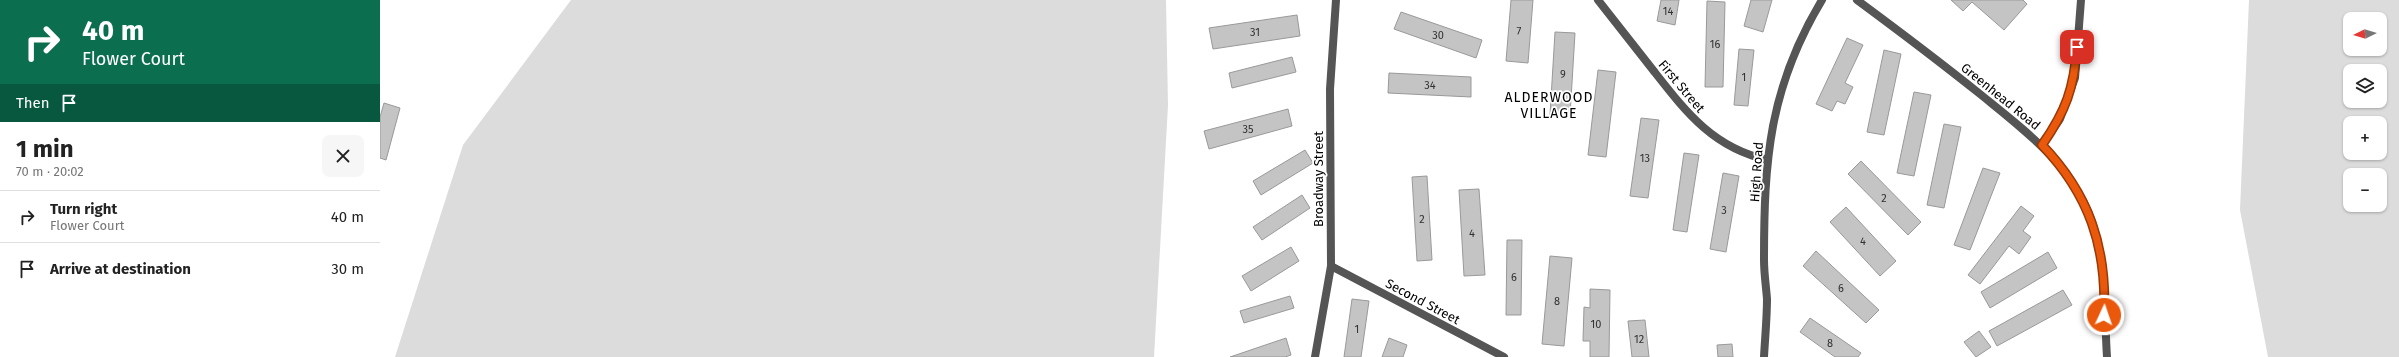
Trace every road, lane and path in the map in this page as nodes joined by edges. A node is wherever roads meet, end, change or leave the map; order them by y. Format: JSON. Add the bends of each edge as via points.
{"nodes":[{"id":1,"x":1336,"y":0,"type":"edge"},
{"id":2,"x":1598,"y":0,"type":"edge"},
{"id":3,"x":1822,"y":0,"type":"edge"},
{"id":4,"x":1858,"y":0,"type":"edge"},
{"id":5,"x":2081,"y":0,"type":"edge"},
{"id":6,"x":2042,"y":145,"type":"junction"},
{"id":7,"x":1768,"y":160,"type":"junction"},
{"id":8,"x":1331,"y":266,"type":"junction"},
{"id":9,"x":1315,"y":357,"type":"edge"},
{"id":10,"x":1504,"y":357,"type":"edge"},
{"id":11,"x":1764,"y":357,"type":"edge"},
{"id":12,"x":2107,"y":357,"type":"edge"}],
"edges":[{"from":1,"to":8,"type":"street","name":"Broadway Street","via":[[1330,89]]},
{"from":2,"to":7,"type":"street","name":"First Street","via":[[1686,112],[1707,132],[1733,148]]},
{"from":3,"to":7,"type":"street","name":"High Road","via":[[1786,73],[1773,122]]},
{"from":4,"to":6,"type":"street","name":"Greenhead Road","via":[[1932,55]]},
{"from":5,"to":6,"type":"street","via":[[2075,78],[2060,119]]},
{"from":6,"to":12,"type":"street","name":"Greenhead Road","via":[[2058,161],[2076,187],[2094,227],[2105,285]]},
{"from":7,"to":11,"type":"street","name":"High Road"},
{"from":8,"to":9,"type":"street","name":"Broadway Street"},
{"from":8,"to":10,"type":"street","name":"Second Street"}]}
